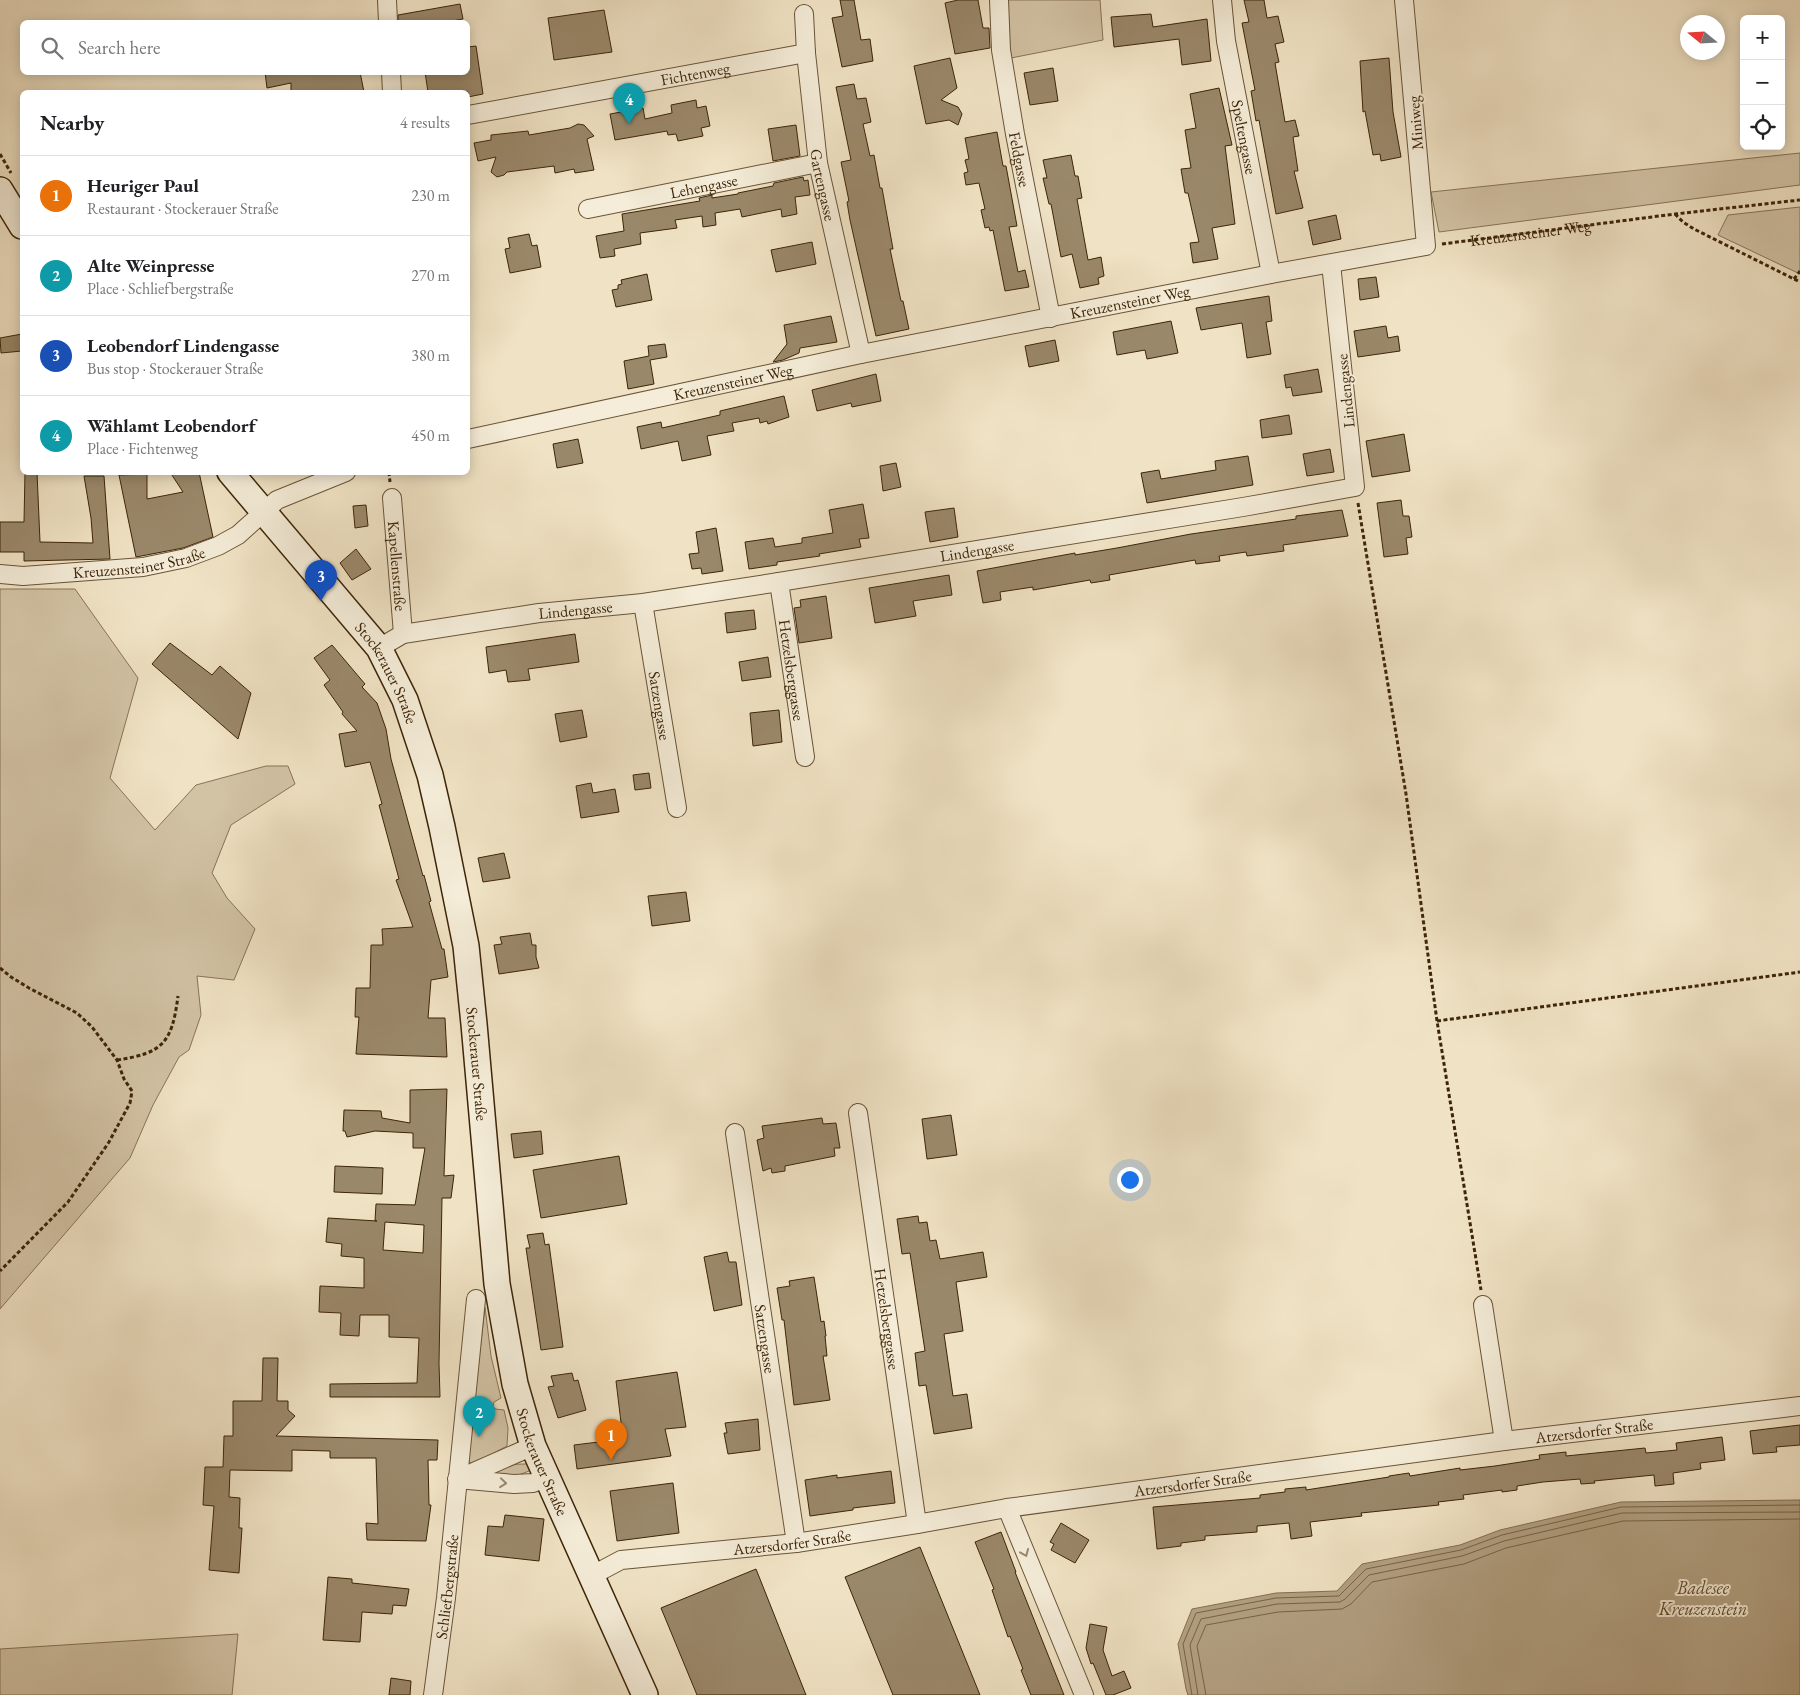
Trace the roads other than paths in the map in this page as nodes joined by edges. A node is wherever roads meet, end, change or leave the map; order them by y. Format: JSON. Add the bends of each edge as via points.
{"nodes":[{"id":1,"x":387,"y":0,"type":"edge"},
{"id":2,"x":998,"y":0,"type":"edge"},
{"id":3,"x":1222,"y":0,"type":"edge"},
{"id":4,"x":1404,"y":0,"type":"edge"},
{"id":5,"x":804,"y":14,"type":"dead end"},
{"id":6,"x":388,"y":20,"type":"edge"},
{"id":7,"x":806,"y":53,"type":"junction"},
{"id":8,"x":391,"y":75,"type":"edge"},
{"id":9,"x":392,"y":90,"type":"edge"},
{"id":10,"x":470,"y":115,"type":"edge"},
{"id":11,"x":818,"y":163,"type":"junction"},
{"id":12,"x":0,"y":190,"type":"edge"},
{"id":13,"x":588,"y":209,"type":"dead end"},
{"id":14,"x":20,"y":223,"type":"edge"},
{"id":15,"x":1426,"y":246,"type":"joint"},
{"id":16,"x":1331,"y":264,"type":"junction"},
{"id":17,"x":1271,"y":274,"type":"junction"},
{"id":18,"x":1051,"y":318,"type":"junction"},
{"id":19,"x":861,"y":354,"type":"junction"},
{"id":20,"x":470,"y":439,"type":"edge"},
{"id":21,"x":233,"y":475,"type":"edge"},
{"id":22,"x":339,"y":475,"type":"edge"},
{"id":23,"x":392,"y":498,"type":"dead end"},
{"id":24,"x":264,"y":512,"type":"junction"},
{"id":25,"x":0,"y":574,"type":"edge"},
{"id":26,"x":779,"y":582,"type":"junction"},
{"id":27,"x":643,"y":603,"type":"junction"},
{"id":28,"x":403,"y":634,"type":"junction"},
{"id":29,"x":379,"y":648,"type":"junction"},
{"id":30,"x":805,"y":757,"type":"dead end"},
{"id":31,"x":677,"y":808,"type":"dead end"},
{"id":32,"x":858,"y":1113,"type":"dead end"},
{"id":33,"x":735,"y":1133,"type":"dead end"},
{"id":34,"x":476,"y":1299,"type":"dead end"},
{"id":35,"x":1483,"y":1305,"type":"road end"},
{"id":36,"x":1800,"y":1406,"type":"edge"},
{"id":37,"x":1504,"y":1441,"type":"junction"},
{"id":38,"x":533,"y":1446,"type":"junction"},
{"id":39,"x":548,"y":1476,"type":"junction"},
{"id":40,"x":457,"y":1479,"type":"junction"},
{"id":41,"x":1007,"y":1508,"type":"junction"},
{"id":42,"x":917,"y":1524,"type":"junction"},
{"id":43,"x":796,"y":1543,"type":"junction"},
{"id":44,"x":591,"y":1576,"type":"junction"},
{"id":45,"x":433,"y":1695,"type":"edge"},
{"id":46,"x":645,"y":1695,"type":"edge"},
{"id":47,"x":1084,"y":1695,"type":"edge"}],
"edges":[{"from":1,"to":6,"type":"street"},
{"from":2,"to":18,"type":"street","name":"Feldgasse","via":[[1001,50]]},
{"from":3,"to":17,"type":"street","name":"Speltengasse","via":[[1226,41]]},
{"from":4,"to":15,"type":"street","name":"Miniweg"},
{"from":5,"to":7,"type":"street","name":"Gartengasse"},
{"from":7,"to":10,"type":"street","name":"Fichtenweg"},
{"from":7,"to":11,"type":"street","name":"Gartengasse"},
{"from":8,"to":9,"type":"street"},
{"from":11,"to":13,"type":"street","name":"Lehengasse"},
{"from":11,"to":19,"type":"street","name":"Gartengasse"},
{"from":12,"to":14,"type":"street"},
{"from":15,"to":16,"type":"street","name":"Kreuzensteiner Weg"},
{"from":16,"to":17,"type":"street","name":"Kreuzensteiner Weg"},
{"from":16,"to":26,"type":"street","name":"Lindengasse","via":[[1355,487]]},
{"from":17,"to":18,"type":"street","name":"Kreuzensteiner Weg"},
{"from":18,"to":19,"type":"street","name":"Kreuzensteiner Weg"},
{"from":19,"to":20,"type":"street","name":"Kreuzensteiner Weg"},
{"from":21,"to":24,"type":"street","name":"Stockerauer Straße"},
{"from":22,"to":24,"type":"street","via":[[277,500]]},
{"from":23,"to":28,"type":"street","name":"Kapellenstraße"},
{"from":24,"to":25,"type":"street","name":"Kreuzensteiner Straße","via":[[238,535],[186,558],[143,566],[23,576]]},
{"from":24,"to":29,"type":"street","name":"Stockerauer Straße"},
{"from":26,"to":27,"type":"street","name":"Lindengasse"},
{"from":26,"to":30,"type":"street","name":"Hetzelsberggasse"},
{"from":27,"to":28,"type":"street","name":"Lindengasse","via":[[539,612]]},
{"from":27,"to":31,"type":"street","name":"Satzengasse"},
{"from":28,"to":29,"type":"street","name":"Lindengasse"},
{"from":29,"to":38,"type":"street","name":"Stockerauer Straße","via":[[405,700],[430,775],[466,946],[497,1284],[515,1384]]},
{"from":32,"to":42,"type":"street","name":"Hetzelsberggasse"},
{"from":33,"to":43,"type":"street","name":"Satzengasse"},
{"from":34,"to":40,"type":"street","name":"Schliefbergstraße"},
{"from":35,"to":37,"type":"street"},
{"from":36,"to":37,"type":"street","name":"Atzersdorfer Straße"},
{"from":37,"to":41,"type":"street","name":"Atzersdorfer Straße"},
{"from":38,"to":39,"type":"street","name":"Stockerauer Straße"},
{"from":38,"to":40,"type":"street"},
{"from":40,"to":39,"type":"street","one_way":true,"via":[[514,1484],[533,1483]]},
{"from":39,"to":44,"type":"street","name":"Stockerauer Straße"},
{"from":40,"to":45,"type":"street","name":"Schliefbergstraße"},
{"from":41,"to":42,"type":"street","name":"Atzersdorfer Straße"},
{"from":41,"to":47,"type":"street","one_way":true},
{"from":42,"to":43,"type":"street","name":"Atzersdorfer Straße"},
{"from":43,"to":44,"type":"street","name":"Atzersdorfer Straße","via":[[621,1560]]},
{"from":44,"to":46,"type":"street","name":"Stockerauer Straße"}]}
